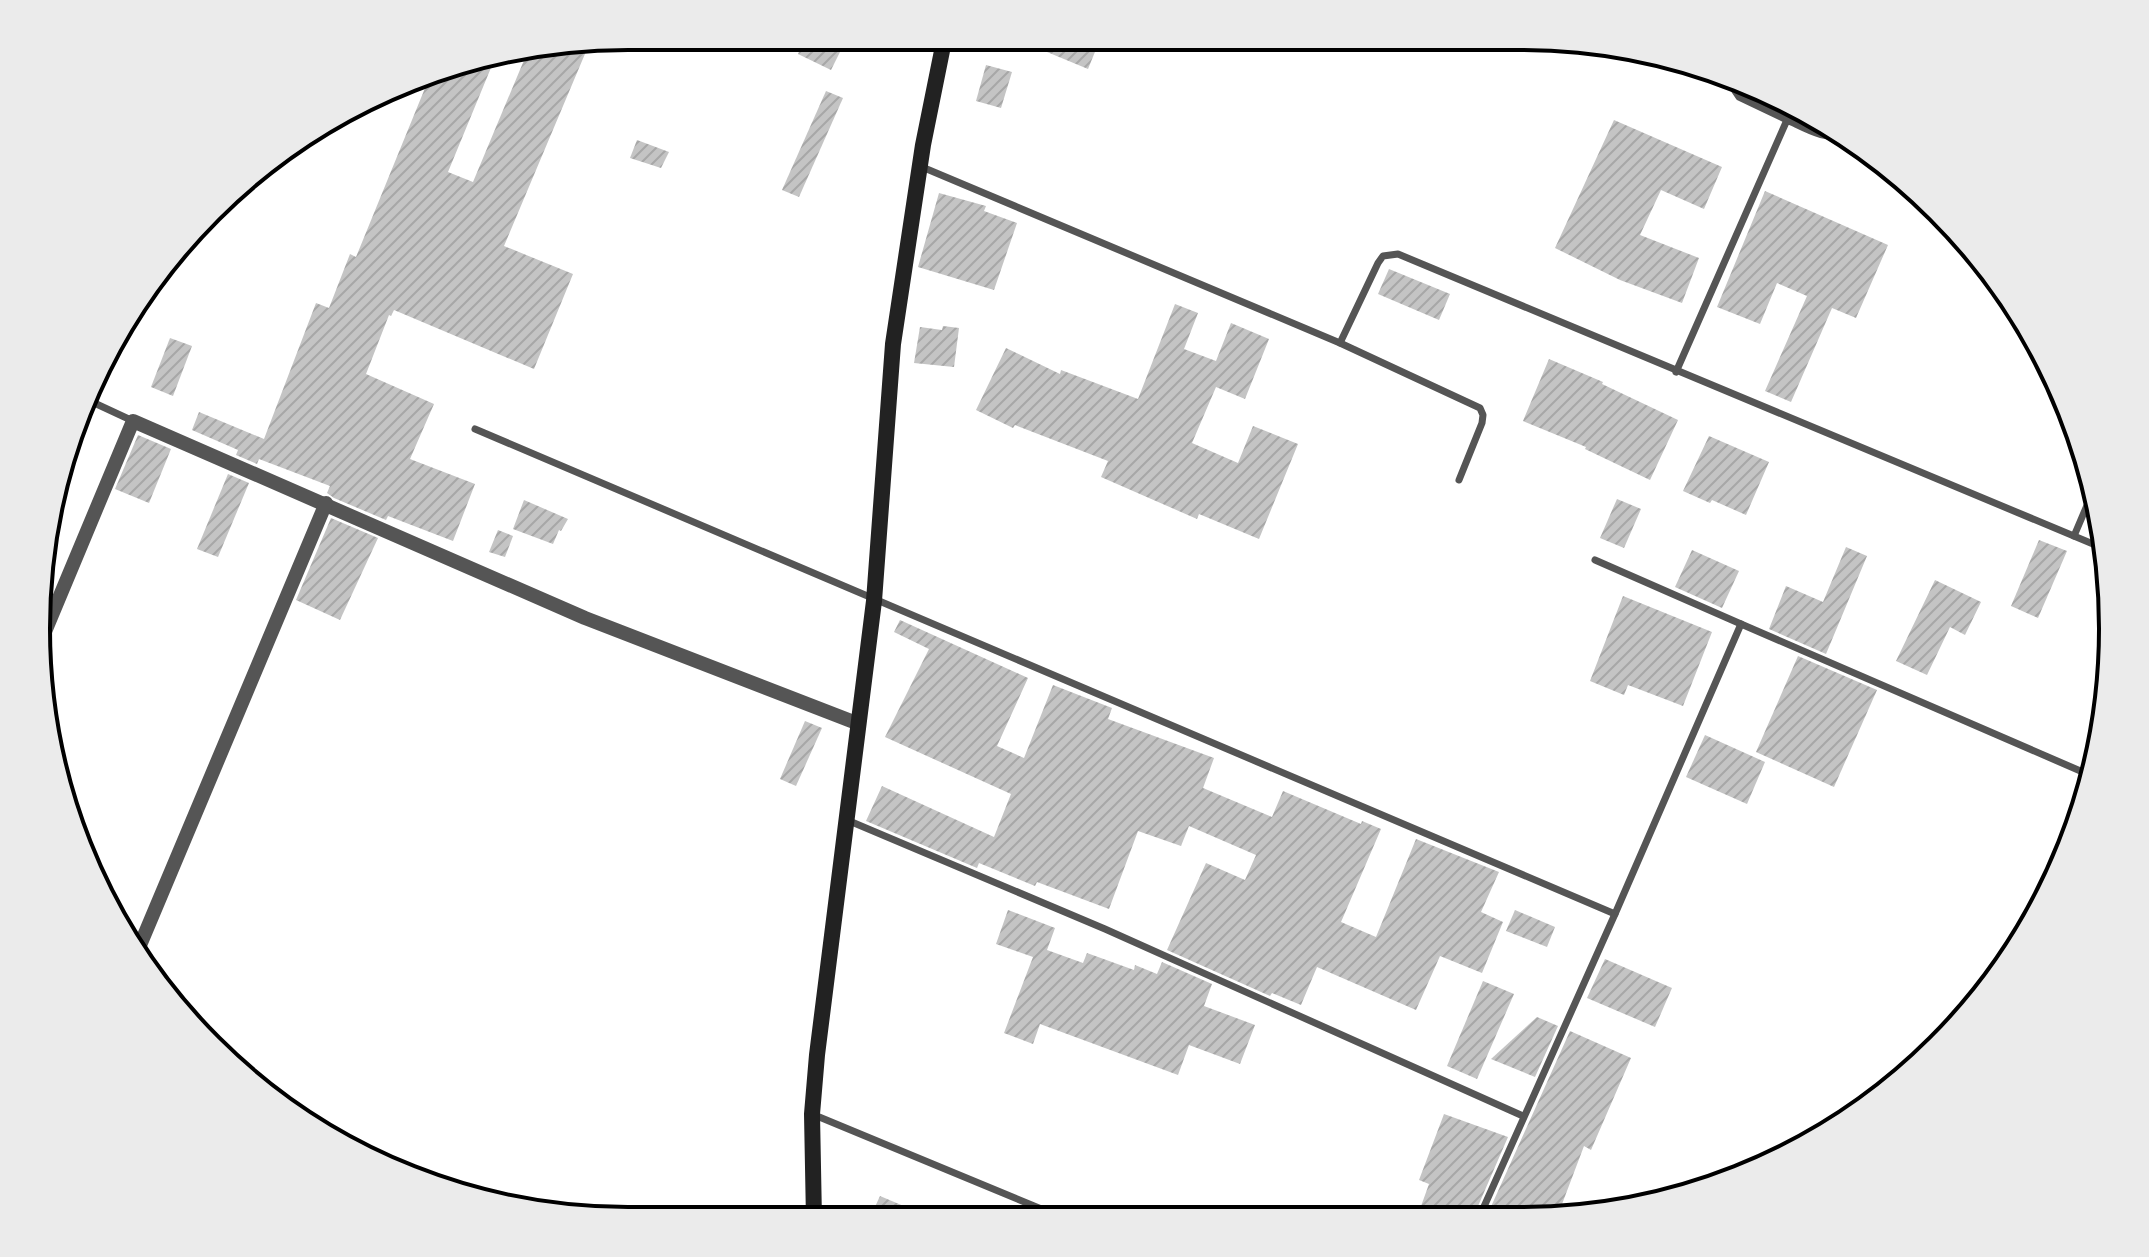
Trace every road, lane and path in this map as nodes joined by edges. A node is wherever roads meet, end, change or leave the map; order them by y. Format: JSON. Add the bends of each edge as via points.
{"nodes":[{"id":1,"x":942,"y":50,"type":"edge"},
{"id":2,"x":1735,"y":92,"type":"edge"},
{"id":3,"x":1787,"y":120,"type":"junction"},
{"id":4,"x":1817,"y":132,"type":"edge"},
{"id":5,"x":920,"y":166,"type":"junction"},
{"id":6,"x":1340,"y":343,"type":"junction"},
{"id":7,"x":1676,"y":372,"type":"junction"},
{"id":8,"x":96,"y":404,"type":"edge"},
{"id":9,"x":133,"y":421,"type":"junction"},
{"id":10,"x":475,"y":429,"type":"dead end"},
{"id":11,"x":1459,"y":480,"type":"dead end"},
{"id":12,"x":326,"y":503,"type":"junction"},
{"id":13,"x":2086,"y":508,"type":"edge"},
{"id":14,"x":2074,"y":536,"type":"junction"},
{"id":15,"x":2093,"y":544,"type":"edge"},
{"id":16,"x":1595,"y":560,"type":"dead end"},
{"id":17,"x":874,"y":601,"type":"junction"},
{"id":18,"x":50,"y":619,"type":"edge"},
{"id":19,"x":1741,"y":624,"type":"junction"},
{"id":20,"x":859,"y":724,"type":"junction"},
{"id":21,"x":2081,"y":771,"type":"edge"},
{"id":22,"x":847,"y":820,"type":"junction"},
{"id":23,"x":1615,"y":914,"type":"junction"},
{"id":24,"x":142,"y":941,"type":"edge"},
{"id":25,"x":812,"y":1114,"type":"junction"},
{"id":26,"x":1523,"y":1116,"type":"junction"},
{"id":27,"x":814,"y":1207,"type":"edge"},
{"id":28,"x":1037,"y":1207,"type":"edge"},
{"id":29,"x":1484,"y":1207,"type":"edge"}],
"edges":[{"from":1,"to":5,"type":"street"},
{"from":2,"to":3,"type":"lane"},
{"from":3,"to":4,"type":"lane"},
{"from":3,"to":7,"type":"lane"},
{"from":5,"to":6,"type":"lane"},
{"from":5,"to":17,"type":"street","via":[[893,344]]},
{"from":6,"to":7,"type":"lane","via":[[1383,256],[1398,254]]},
{"from":6,"to":11,"type":"lane","via":[[1480,408],[1482,423]]},
{"from":7,"to":14,"type":"lane"},
{"from":8,"to":9,"type":"lane"},
{"from":9,"to":12,"type":"street"},
{"from":9,"to":18,"type":"street"},
{"from":10,"to":17,"type":"lane"},
{"from":12,"to":20,"type":"street","via":[[585,618]]},
{"from":12,"to":24,"type":"street"},
{"from":13,"to":14,"type":"lane"},
{"from":14,"to":15,"type":"lane"},
{"from":16,"to":19,"type":"lane"},
{"from":17,"to":20,"type":"street"},
{"from":17,"to":23,"type":"lane"},
{"from":19,"to":21,"type":"lane"},
{"from":19,"to":23,"type":"lane"},
{"from":20,"to":22,"type":"street"},
{"from":22,"to":25,"type":"street"},
{"from":22,"to":26,"type":"lane"},
{"from":23,"to":26,"type":"lane"},
{"from":25,"to":27,"type":"street"},
{"from":25,"to":28,"type":"lane"},
{"from":26,"to":29,"type":"lane"}]}
